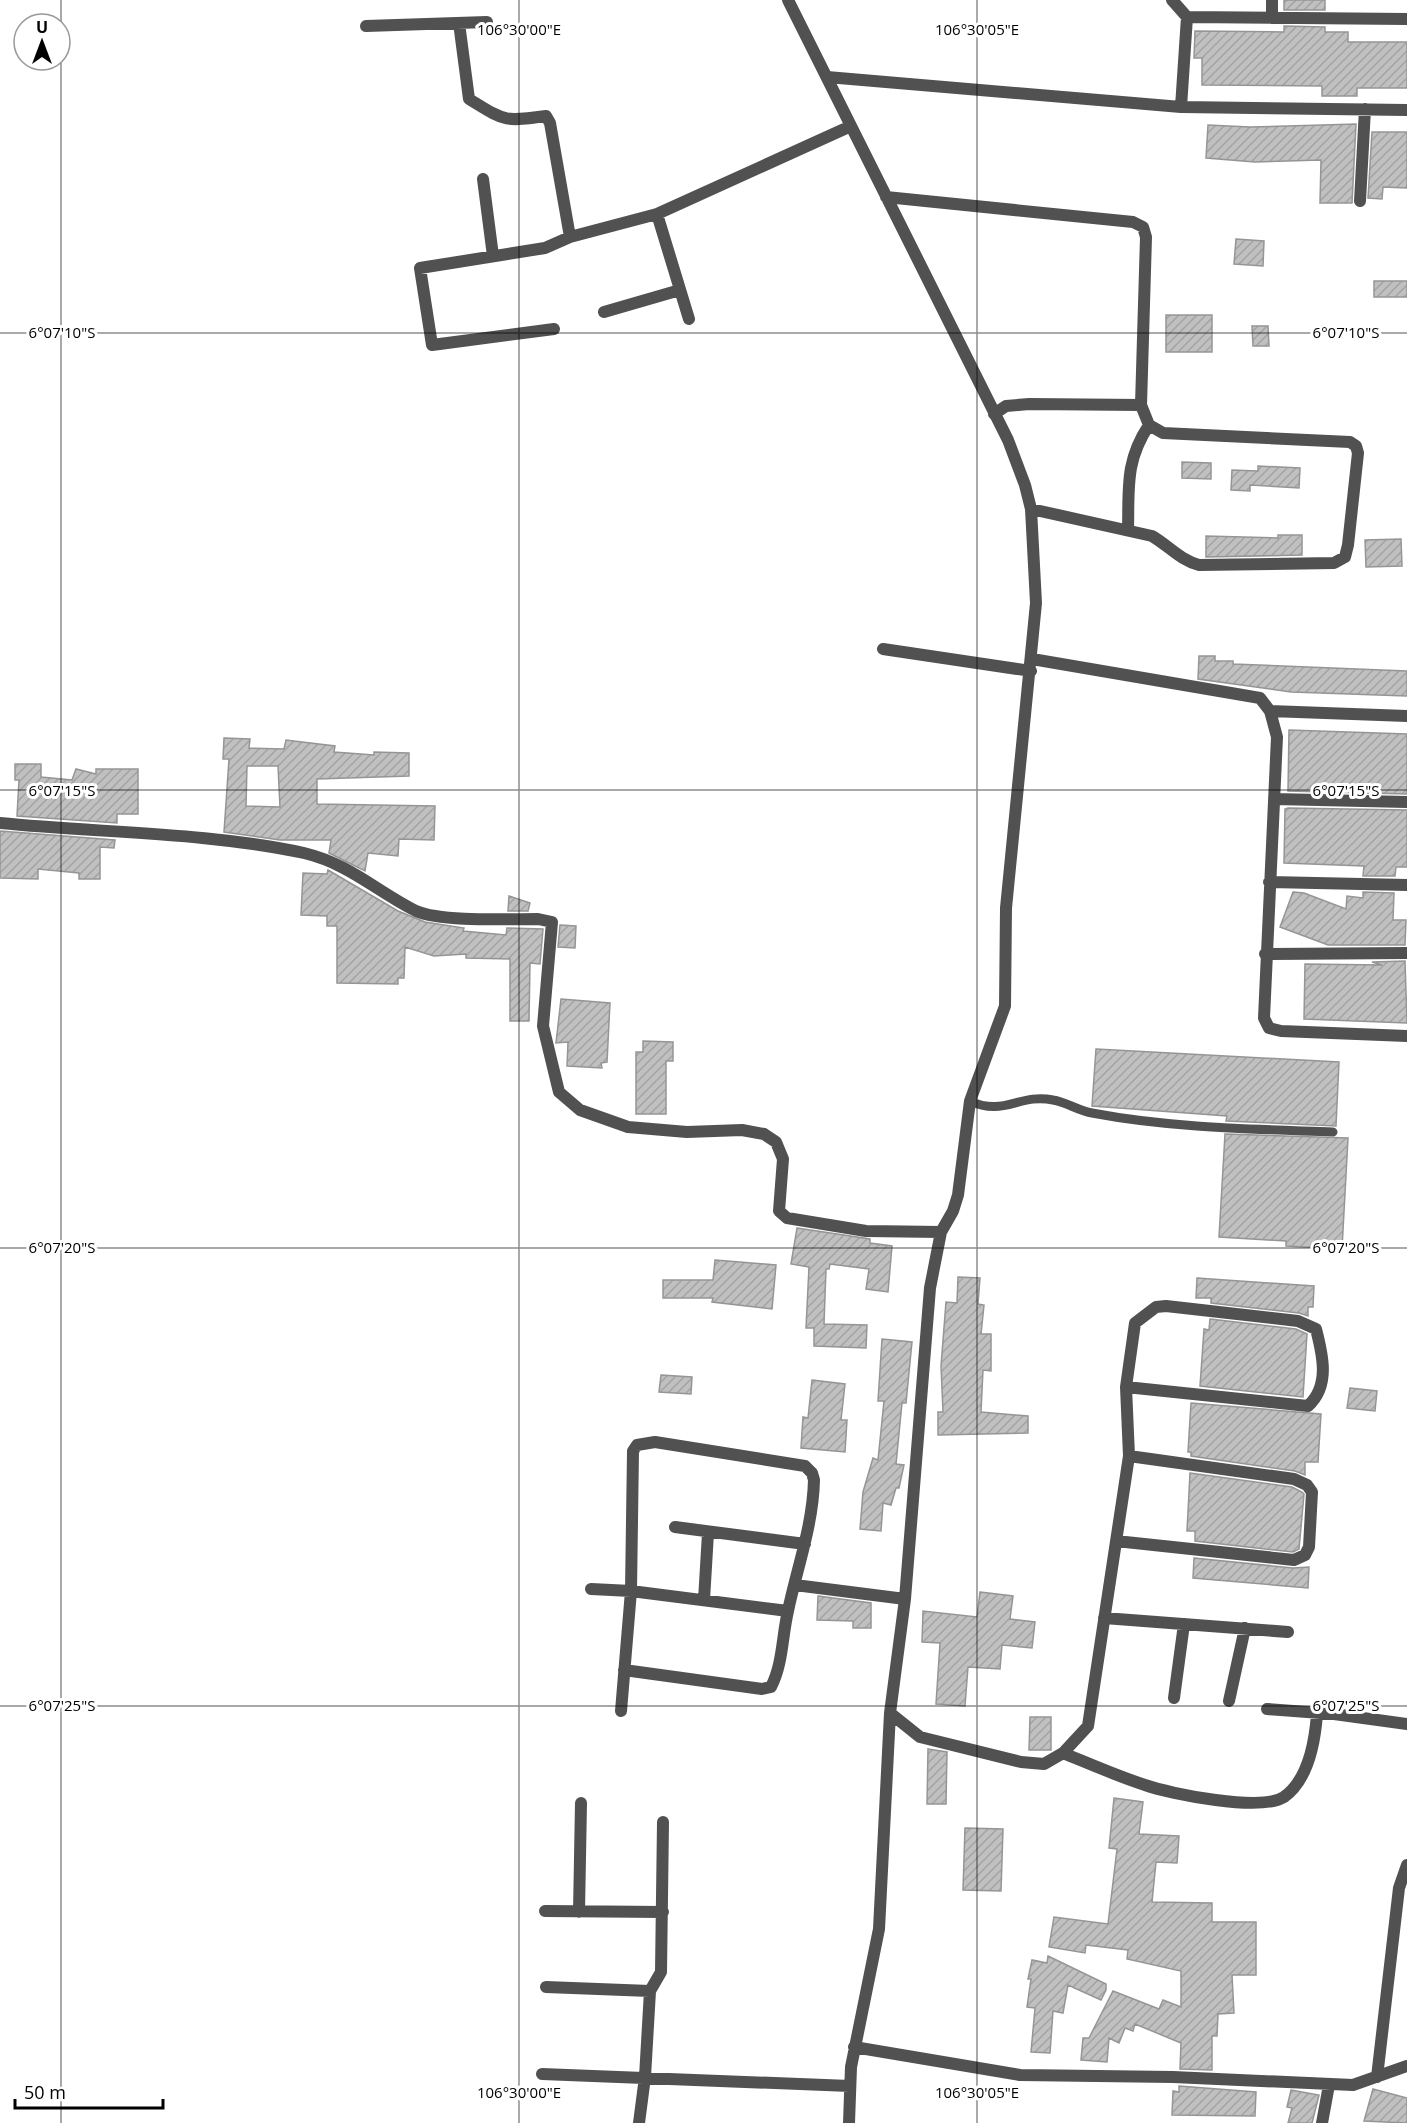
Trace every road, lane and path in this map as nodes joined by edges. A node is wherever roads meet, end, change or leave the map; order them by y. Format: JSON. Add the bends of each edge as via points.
{"nodes":[{"id":1,"x":788,"y":0,"type":"edge"},
{"id":2,"x":1172,"y":0,"type":"edge"},
{"id":3,"x":1272,"y":0,"type":"edge"},
{"id":4,"x":1187,"y":17,"type":"junction"},
{"id":5,"x":1272,"y":18,"type":"junction"},
{"id":6,"x":1407,"y":19,"type":"edge"},
{"id":7,"x":459,"y":22,"type":"junction"},
{"id":8,"x":488,"y":22,"type":"dead end"},
{"id":9,"x":366,"y":26,"type":"dead end"},
{"id":10,"x":827,"y":77,"type":"junction"},
{"id":11,"x":1181,"y":106,"type":"junction"},
{"id":12,"x":1365,"y":109,"type":"junction"},
{"id":13,"x":1407,"y":110,"type":"edge"},
{"id":14,"x":851,"y":126,"type":"junction"},
{"id":15,"x":483,"y":179,"type":"dead end"},
{"id":16,"x":886,"y":197,"type":"junction"},
{"id":17,"x":1360,"y":201,"type":"dead end"},
{"id":18,"x":657,"y":214,"type":"junction"},
{"id":19,"x":570,"y":237,"type":"junction"},
{"id":20,"x":493,"y":256,"type":"junction"},
{"id":21,"x":680,"y":290,"type":"junction"},
{"id":22,"x":604,"y":312,"type":"dead end"},
{"id":23,"x":689,"y":319,"type":"dead end"},
{"id":24,"x":554,"y":329,"type":"dead end"},
{"id":25,"x":1141,"y":405,"type":"junction"},
{"id":26,"x":994,"y":414,"type":"junction"},
{"id":27,"x":1149,"y":425,"type":"junction"},
{"id":28,"x":1031,"y":509,"type":"junction"},
{"id":29,"x":1128,"y":530,"type":"junction"},
{"id":30,"x":883,"y":649,"type":"dead end"},
{"id":31,"x":1032,"y":665,"type":"junction"},
{"id":32,"x":1270,"y":711,"type":"junction"},
{"id":33,"x":1407,"y":717,"type":"edge"},
{"id":34,"x":1274,"y":800,"type":"junction"},
{"id":35,"x":1407,"y":802,"type":"edge"},
{"id":36,"x":0,"y":823,"type":"edge"},
{"id":37,"x":1269,"y":882,"type":"junction"},
{"id":38,"x":1407,"y":885,"type":"edge"},
{"id":39,"x":1266,"y":954,"type":"junction"},
{"id":40,"x":1407,"y":954,"type":"edge"},
{"id":41,"x":1407,"y":1036,"type":"edge"},
{"id":42,"x":970,"y":1101,"type":"junction"},
{"id":43,"x":1333,"y":1132,"type":"dead end"},
{"id":44,"x":941,"y":1232,"type":"junction"},
{"id":45,"x":1126,"y":1387,"type":"junction"},
{"id":46,"x":1129,"y":1456,"type":"junction"},
{"id":47,"x":675,"y":1527,"type":"dead end"},
{"id":48,"x":708,"y":1533,"type":"junction"},
{"id":49,"x":1116,"y":1541,"type":"junction"},
{"id":50,"x":805,"y":1544,"type":"junction"},
{"id":51,"x":795,"y":1585,"type":"junction"},
{"id":52,"x":591,"y":1589,"type":"dead end"},
{"id":53,"x":631,"y":1591,"type":"junction"},
{"id":54,"x":905,"y":1599,"type":"junction"},
{"id":55,"x":704,"y":1600,"type":"junction"},
{"id":56,"x":788,"y":1611,"type":"junction"},
{"id":57,"x":1104,"y":1618,"type":"junction"},
{"id":58,"x":1184,"y":1624,"type":"junction"},
{"id":59,"x":1245,"y":1628,"type":"junction"},
{"id":60,"x":1288,"y":1632,"type":"dead end"},
{"id":61,"x":624,"y":1670,"type":"junction"},
{"id":62,"x":1174,"y":1698,"type":"dead end"},
{"id":63,"x":1229,"y":1701,"type":"dead end"},
{"id":64,"x":1267,"y":1709,"type":"dead end"},
{"id":65,"x":621,"y":1711,"type":"dead end"},
{"id":66,"x":890,"y":1713,"type":"junction"},
{"id":67,"x":1317,"y":1714,"type":"junction"},
{"id":68,"x":1407,"y":1724,"type":"edge"},
{"id":69,"x":1063,"y":1753,"type":"junction"},
{"id":70,"x":581,"y":1803,"type":"dead end"},
{"id":71,"x":663,"y":1822,"type":"dead end"},
{"id":72,"x":1407,"y":1865,"type":"edge"},
{"id":73,"x":544,"y":1911,"type":"dead end"},
{"id":74,"x":579,"y":1912,"type":"junction"},
{"id":75,"x":663,"y":1912,"type":"junction"},
{"id":76,"x":546,"y":1987,"type":"dead end"},
{"id":77,"x":650,"y":1991,"type":"junction"},
{"id":78,"x":854,"y":2047,"type":"junction"},
{"id":79,"x":1407,"y":2066,"type":"edge"},
{"id":80,"x":542,"y":2074,"type":"dead end"},
{"id":81,"x":645,"y":2077,"type":"junction"},
{"id":82,"x":1377,"y":2077,"type":"junction"},
{"id":83,"x":1329,"y":2085,"type":"junction"},
{"id":84,"x":850,"y":2086,"type":"junction"},
{"id":85,"x":639,"y":2123,"type":"edge"},
{"id":86,"x":849,"y":2123,"type":"edge"},
{"id":87,"x":1322,"y":2123,"type":"edge"}],
"edges":[{"from":1,"to":10,"type":"street"},
{"from":2,"to":4,"type":"street"},
{"from":3,"to":5,"type":"street"},
{"from":4,"to":5,"type":"street"},
{"from":4,"to":11,"type":"street"},
{"from":5,"to":6,"type":"street"},
{"from":7,"to":8,"type":"street"},
{"from":7,"to":9,"type":"street"},
{"from":7,"to":19,"type":"street","via":[[469,99],[501,118],[512,121],[546,116],[550,123]]},
{"from":10,"to":11,"type":"street"},
{"from":10,"to":14,"type":"street"},
{"from":11,"to":12,"type":"street"},
{"from":12,"to":13,"type":"street"},
{"from":12,"to":17,"type":"street"},
{"from":14,"to":16,"type":"street"},
{"from":14,"to":18,"type":"street"},
{"from":15,"to":20,"type":"street"},
{"from":16,"to":25,"type":"street","via":[[1133,222],[1143,227],[1146,237]]},
{"from":16,"to":26,"type":"street"},
{"from":18,"to":19,"type":"street"},
{"from":18,"to":21,"type":"street"},
{"from":19,"to":20,"type":"street","via":[[544,248]]},
{"from":20,"to":24,"type":"street","via":[[420,268],[432,345]]},
{"from":21,"to":22,"type":"street"},
{"from":21,"to":23,"type":"street"},
{"from":25,"to":26,"type":"street","via":[[1029,404],[1006,406]]},
{"from":25,"to":27,"type":"street"},
{"from":26,"to":28,"type":"street","via":[[1008,440]]},
{"from":27,"to":29,"type":"street","via":[[1136,445],[1131,464]]},
{"from":27,"to":29,"type":"street","via":[[1163,433],[1350,442],[1358,453],[1348,545],[1345,557],[1334,563],[1199,565],[1182,560],[1170,546],[1152,536]]},
{"from":28,"to":29,"type":"street"},
{"from":28,"to":31,"type":"street","via":[[1036,603]]},
{"from":30,"to":31,"type":"street"},
{"from":31,"to":32,"type":"street","via":[[1260,698]]},
{"from":31,"to":42,"type":"street","via":[[1006,908],[1005,1006]]},
{"from":32,"to":33,"type":"street"},
{"from":32,"to":34,"type":"street","via":[[1277,737]]},
{"from":34,"to":35,"type":"street"},
{"from":34,"to":37,"type":"street"},
{"from":36,"to":44,"type":"street","via":[[302,853],[333,861],[417,911],[438,918],[552,922],[543,1026],[556,1086],[580,1110],[628,1127],[764,1134],[776,1142],[783,1159],[779,1211],[787,1218],[866,1231]]},
{"from":37,"to":38,"type":"street"},
{"from":37,"to":39,"type":"street"},
{"from":39,"to":40,"type":"street"},
{"from":39,"to":41,"type":"street","via":[[1263,1006],[1269,1028]]},
{"from":42,"to":43,"type":"lane","via":[[998,1108],[1023,1099],[1053,1100],[1090,1113],[1193,1125]]},
{"from":42,"to":44,"type":"street","via":[[958,1195]]},
{"from":44,"to":54,"type":"street","via":[[930,1288]]},
{"from":45,"to":45,"type":"street","via":[[1135,1323],[1156,1307],[1298,1321],[1316,1329],[1321,1347],[1323,1382],[1319,1397],[1308,1406]]},
{"from":45,"to":46,"type":"street"},
{"from":46,"to":49,"type":"street"},
{"from":46,"to":49,"type":"street","via":[[1294,1479],[1307,1485],[1312,1492],[1309,1547],[1305,1555],[1294,1560]]},
{"from":47,"to":48,"type":"street"},
{"from":48,"to":50,"type":"street"},
{"from":48,"to":55,"type":"street"},
{"from":49,"to":57,"type":"street"},
{"from":50,"to":51,"type":"street"},
{"from":50,"to":53,"type":"street","via":[[814,1484],[812,1473],[805,1466],[644,1442],[633,1451]]},
{"from":51,"to":54,"type":"street"},
{"from":51,"to":56,"type":"street"},
{"from":52,"to":53,"type":"street"},
{"from":53,"to":55,"type":"street"},
{"from":53,"to":61,"type":"street"},
{"from":54,"to":66,"type":"street"},
{"from":55,"to":56,"type":"street"},
{"from":56,"to":61,"type":"street","via":[[771,1687],[762,1689]]},
{"from":57,"to":58,"type":"street"},
{"from":57,"to":69,"type":"street","via":[[1088,1726]]},
{"from":58,"to":59,"type":"street"},
{"from":58,"to":62,"type":"street"},
{"from":59,"to":60,"type":"street"},
{"from":59,"to":63,"type":"street"},
{"from":61,"to":65,"type":"street"},
{"from":64,"to":67,"type":"street"},
{"from":66,"to":69,"type":"street","via":[[920,1737],[975,1752],[1044,1764]]},
{"from":66,"to":78,"type":"street","via":[[879,1929]]},
{"from":67,"to":68,"type":"street"},
{"from":67,"to":69,"type":"street","via":[[1315,1735],[1296,1784],[1283,1797],[1269,1803],[1245,1804],[1146,1786]]},
{"from":70,"to":74,"type":"street"},
{"from":71,"to":75,"type":"street"},
{"from":72,"to":82,"type":"street","via":[[1399,1887]]},
{"from":73,"to":74,"type":"street"},
{"from":74,"to":75,"type":"street"},
{"from":75,"to":77,"type":"street","via":[[661,1972]]},
{"from":76,"to":77,"type":"street"},
{"from":77,"to":81,"type":"street"},
{"from":78,"to":83,"type":"street","via":[[1020,2075]]},
{"from":78,"to":84,"type":"street"},
{"from":79,"to":82,"type":"street"},
{"from":80,"to":81,"type":"street"},
{"from":81,"to":84,"type":"street"},
{"from":81,"to":85,"type":"street"},
{"from":82,"to":83,"type":"street","via":[[1353,2085]]},
{"from":83,"to":87,"type":"street"},
{"from":84,"to":86,"type":"street"}]}
